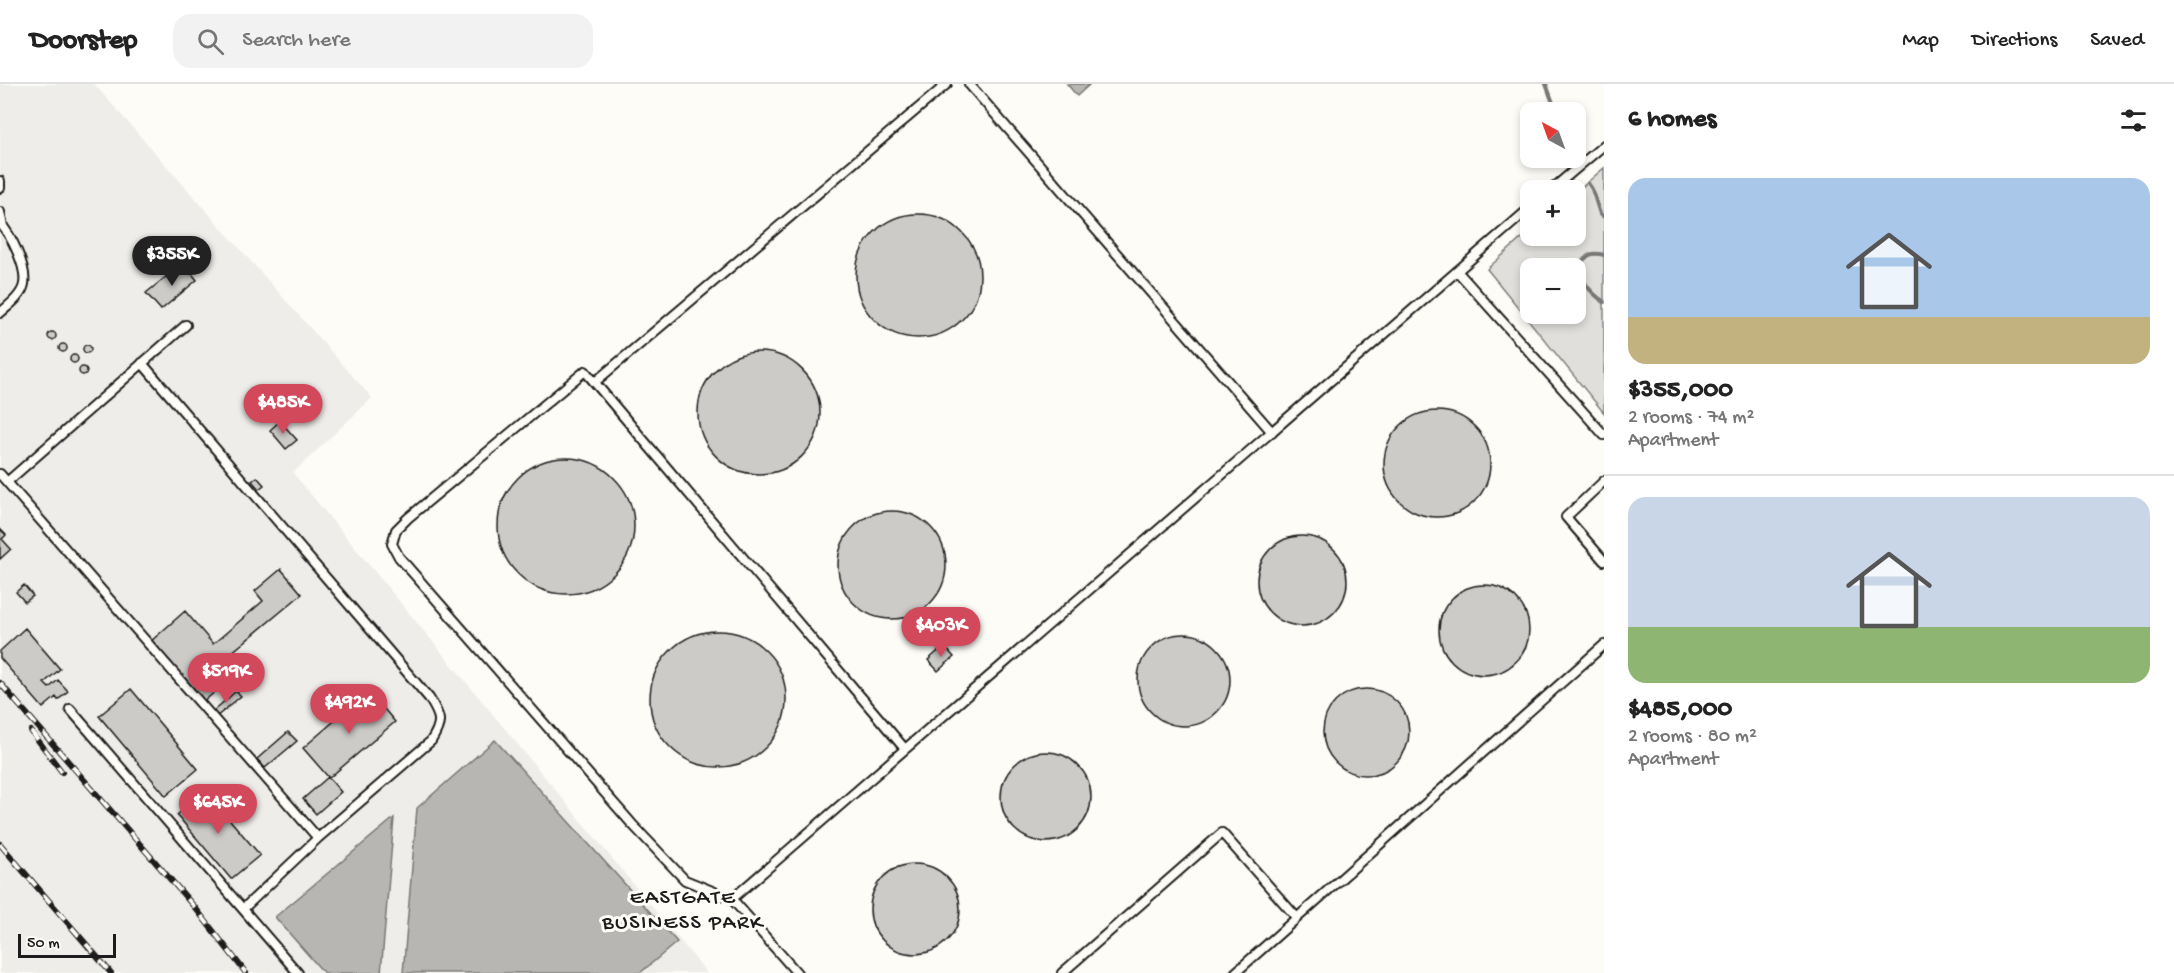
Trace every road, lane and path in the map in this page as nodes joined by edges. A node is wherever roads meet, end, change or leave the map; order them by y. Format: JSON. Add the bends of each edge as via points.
{"nodes":[{"id":1,"x":947,"y":84,"type":"edge"},
{"id":2,"x":969,"y":84,"type":"edge"},
{"id":3,"x":1604,"y":144,"type":"edge"},
{"id":4,"x":1563,"y":180,"type":"edge"},
{"id":5,"x":0,"y":181,"type":"edge"},
{"id":6,"x":0,"y":188,"type":"edge"},
{"id":7,"x":0,"y":212,"type":"edge"},
{"id":8,"x":1520,"y":217,"type":"edge"},
{"id":9,"x":2,"y":225,"type":"edge"},
{"id":10,"x":1457,"y":271,"type":"junction"},
{"id":11,"x":0,"y":313,"type":"edge"},
{"id":12,"x":186,"y":325,"type":"dead end"},
{"id":13,"x":142,"y":363,"type":"junction"},
{"id":14,"x":595,"y":382,"type":"junction"},
{"id":15,"x":1272,"y":432,"type":"junction"},
{"id":16,"x":1604,"y":435,"type":"edge"},
{"id":17,"x":0,"y":474,"type":"edge"},
{"id":18,"x":1604,"y":481,"type":"edge"},
{"id":19,"x":7,"y":482,"type":"junction"},
{"id":20,"x":1604,"y":561,"type":"edge"},
{"id":21,"x":1604,"y":645,"type":"edge"},
{"id":22,"x":70,"y":709,"type":"dead end"},
{"id":23,"x":905,"y":749,"type":"junction"},
{"id":24,"x":318,"y":838,"type":"junction"},
{"id":25,"x":732,"y":899,"type":"junction"},
{"id":26,"x":243,"y":909,"type":"junction"},
{"id":27,"x":1297,"y":918,"type":"junction"},
{"id":28,"x":298,"y":973,"type":"edge"},
{"id":29,"x":797,"y":973,"type":"edge"},
{"id":30,"x":1062,"y":973,"type":"edge"},
{"id":31,"x":1235,"y":973,"type":"edge"}],
"edges":[{"from":1,"to":14,"type":"lane"},
{"from":2,"to":15,"type":"lane"},
{"from":3,"to":4,"type":"lane"},
{"from":5,"to":6,"type":"lane"},
{"from":7,"to":9,"type":"lane"},
{"from":8,"to":10,"type":"lane"},
{"from":9,"to":11,"type":"lane","via":[[17,250],[24,285]]},
{"from":10,"to":15,"type":"lane"},
{"from":10,"to":16,"type":"lane"},
{"from":12,"to":13,"type":"lane"},
{"from":13,"to":19,"type":"lane"},
{"from":13,"to":24,"type":"lane","via":[[440,715],[431,741]]},
{"from":14,"to":23,"type":"lane"},
{"from":14,"to":25,"type":"lane","via":[[585,370],[408,518],[396,530],[392,544],[399,557],[685,880]]},
{"from":15,"to":23,"type":"lane"},
{"from":17,"to":19,"type":"lane"},
{"from":18,"to":20,"type":"lane","via":[[1566,517]]},
{"from":19,"to":24,"type":"lane"},
{"from":21,"to":27,"type":"lane"},
{"from":22,"to":26,"type":"lane"},
{"from":23,"to":25,"type":"lane"},
{"from":24,"to":26,"type":"lane"},
{"from":25,"to":29,"type":"lane"},
{"from":26,"to":28,"type":"lane"},
{"from":27,"to":30,"type":"lane","via":[[1222,833]]},
{"from":27,"to":31,"type":"lane"}]}
